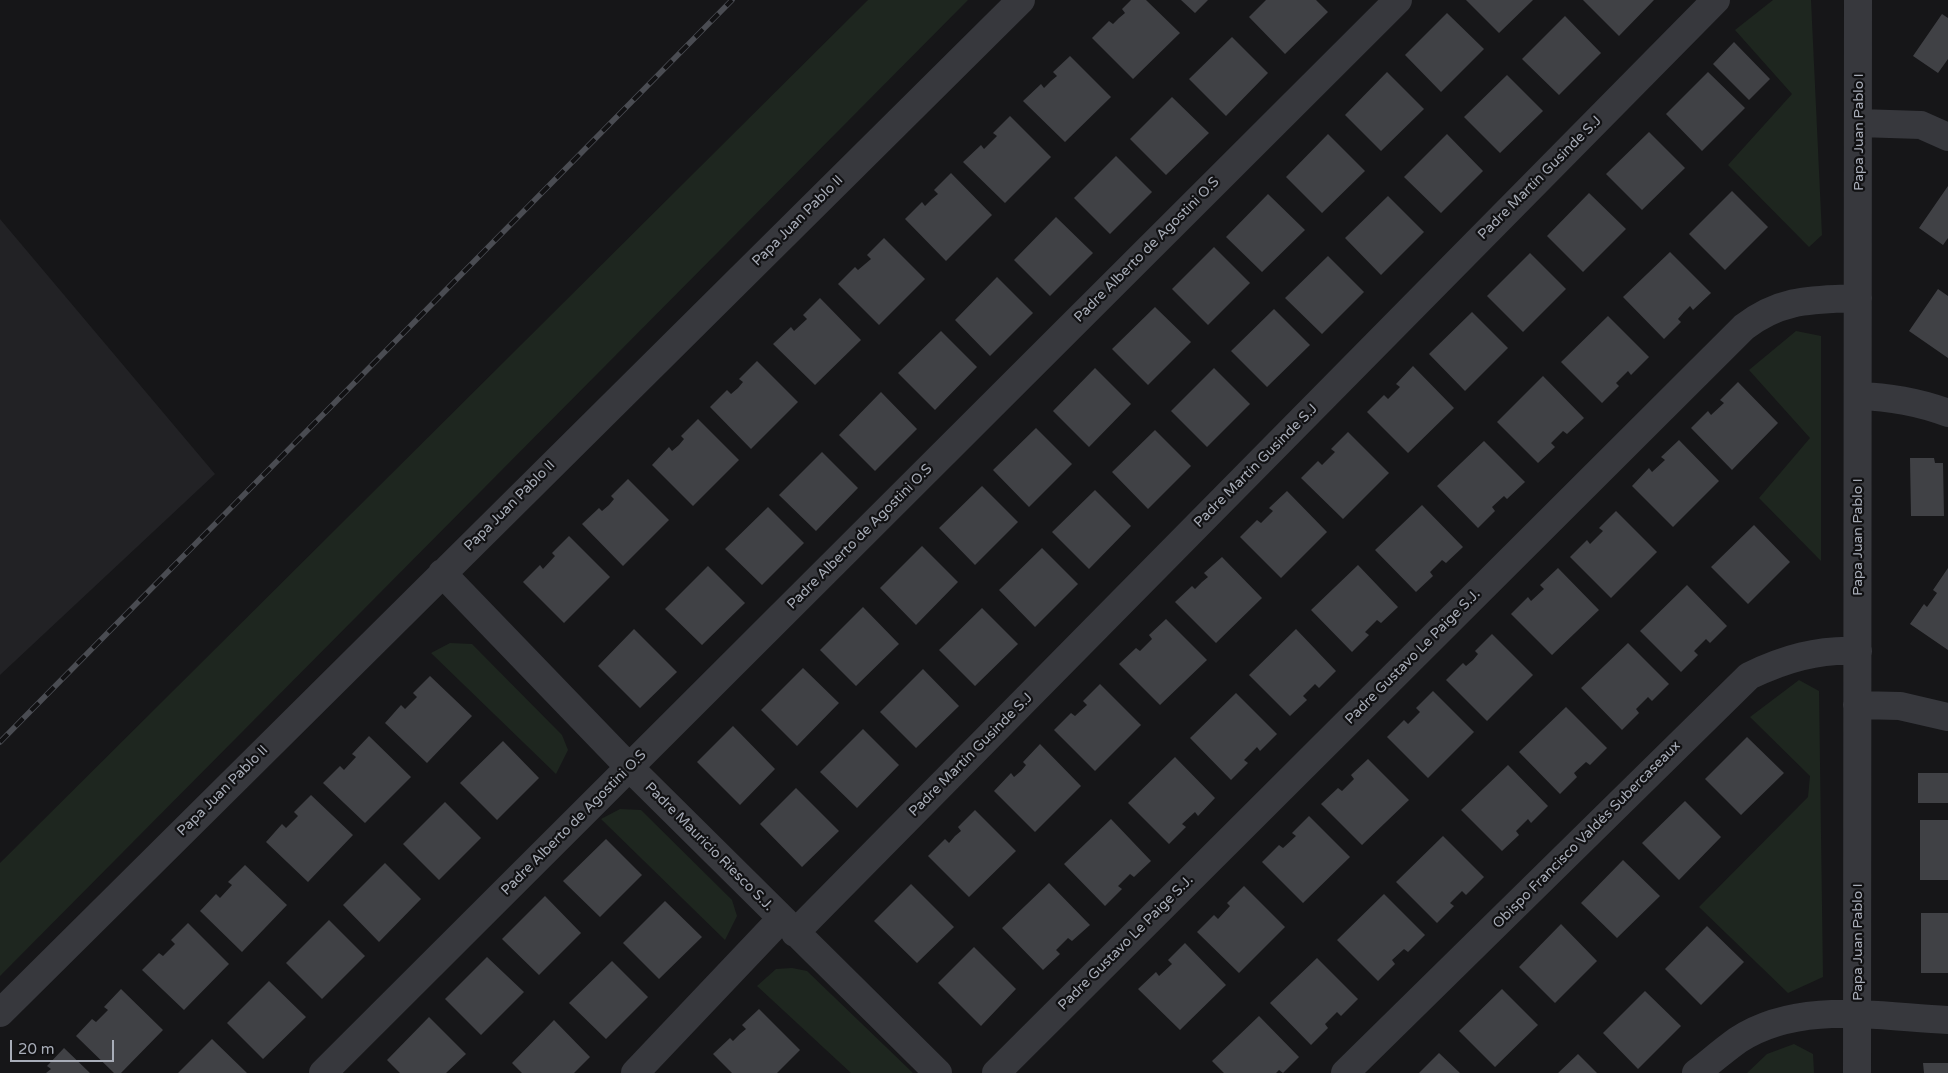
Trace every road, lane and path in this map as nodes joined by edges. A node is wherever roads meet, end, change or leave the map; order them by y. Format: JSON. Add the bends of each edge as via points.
{"nodes":[{"id":1,"x":1021,"y":0,"type":"edge"},
{"id":2,"x":1398,"y":0,"type":"edge"},
{"id":3,"x":1716,"y":0,"type":"edge"},
{"id":4,"x":1858,"y":0,"type":"edge"},
{"id":5,"x":1859,"y":123,"type":"junction"},
{"id":6,"x":1948,"y":137,"type":"edge"},
{"id":7,"x":1858,"y":298,"type":"junction"},
{"id":8,"x":1858,"y":396,"type":"junction"},
{"id":9,"x":1948,"y":413,"type":"edge"},
{"id":10,"x":442,"y":573,"type":"junction"},
{"id":11,"x":1858,"y":651,"type":"junction"},
{"id":12,"x":1857,"y":705,"type":"junction"},
{"id":13,"x":1948,"y":717,"type":"edge"},
{"id":14,"x":629,"y":767,"type":"junction"},
{"id":15,"x":788,"y":926,"type":"junction"},
{"id":16,"x":0,"y":1013,"type":"edge"},
{"id":17,"x":1858,"y":1015,"type":"junction"},
{"id":18,"x":1948,"y":1020,"type":"edge"},
{"id":19,"x":323,"y":1073,"type":"edge"},
{"id":20,"x":635,"y":1073,"type":"edge"},
{"id":21,"x":938,"y":1073,"type":"edge"},
{"id":22,"x":996,"y":1073,"type":"edge"},
{"id":23,"x":1345,"y":1073,"type":"edge"},
{"id":24,"x":1696,"y":1073,"type":"edge"},
{"id":25,"x":1857,"y":1073,"type":"edge"}],
"edges":[{"from":1,"to":10,"type":"street","name":"Papa Juan Pablo II"},
{"from":2,"to":14,"type":"street","name":"Padre Alberto de Agostini O.S"},
{"from":3,"to":15,"type":"street","name":"Padre Martín Gusinde S.J"},
{"from":4,"to":5,"type":"street","name":"Papa Juan Pablo I"},
{"from":5,"to":6,"type":"street","via":[[1920,125]]},
{"from":5,"to":7,"type":"street","name":"Papa Juan Pablo I"},
{"from":7,"to":8,"type":"street","name":"Papa Juan Pablo I"},
{"from":7,"to":22,"type":"street","name":"Padre Gustavo Le Paige S.J.","via":[[1803,300],[1786,304],[1744,327]]},
{"from":8,"to":9,"type":"street","via":[[1885,397]]},
{"from":8,"to":11,"type":"street","name":"Papa Juan Pablo I"},
{"from":10,"to":14,"type":"street","name":"Padre Mauricio Riesco S.J."},
{"from":10,"to":16,"type":"street","name":"Papa Juan Pablo II"},
{"from":11,"to":12,"type":"street","name":"Papa Juan Pablo I"},
{"from":11,"to":23,"type":"street","name":"Obispo Francisco Valdés Subercaseaux","via":[[1820,652],[1795,657],[1748,676]]},
{"from":12,"to":13,"type":"street","via":[[1900,706]]},
{"from":12,"to":17,"type":"street","name":"Papa Juan Pablo I"},
{"from":14,"to":15,"type":"street","name":"Padre Mauricio Riesco S.J."},
{"from":14,"to":19,"type":"street","name":"Padre Alberto de Agostini O.S"},
{"from":15,"to":20,"type":"street","name":"Padre Martín Gusinde S.J"},
{"from":15,"to":21,"type":"street","name":"Padre Mauricio Riesco S.J."},
{"from":17,"to":18,"type":"street"},
{"from":17,"to":24,"type":"street","via":[[1820,1015],[1765,1027],[1739,1039]]},
{"from":17,"to":25,"type":"street","name":"Papa Juan Pablo I"}]}
